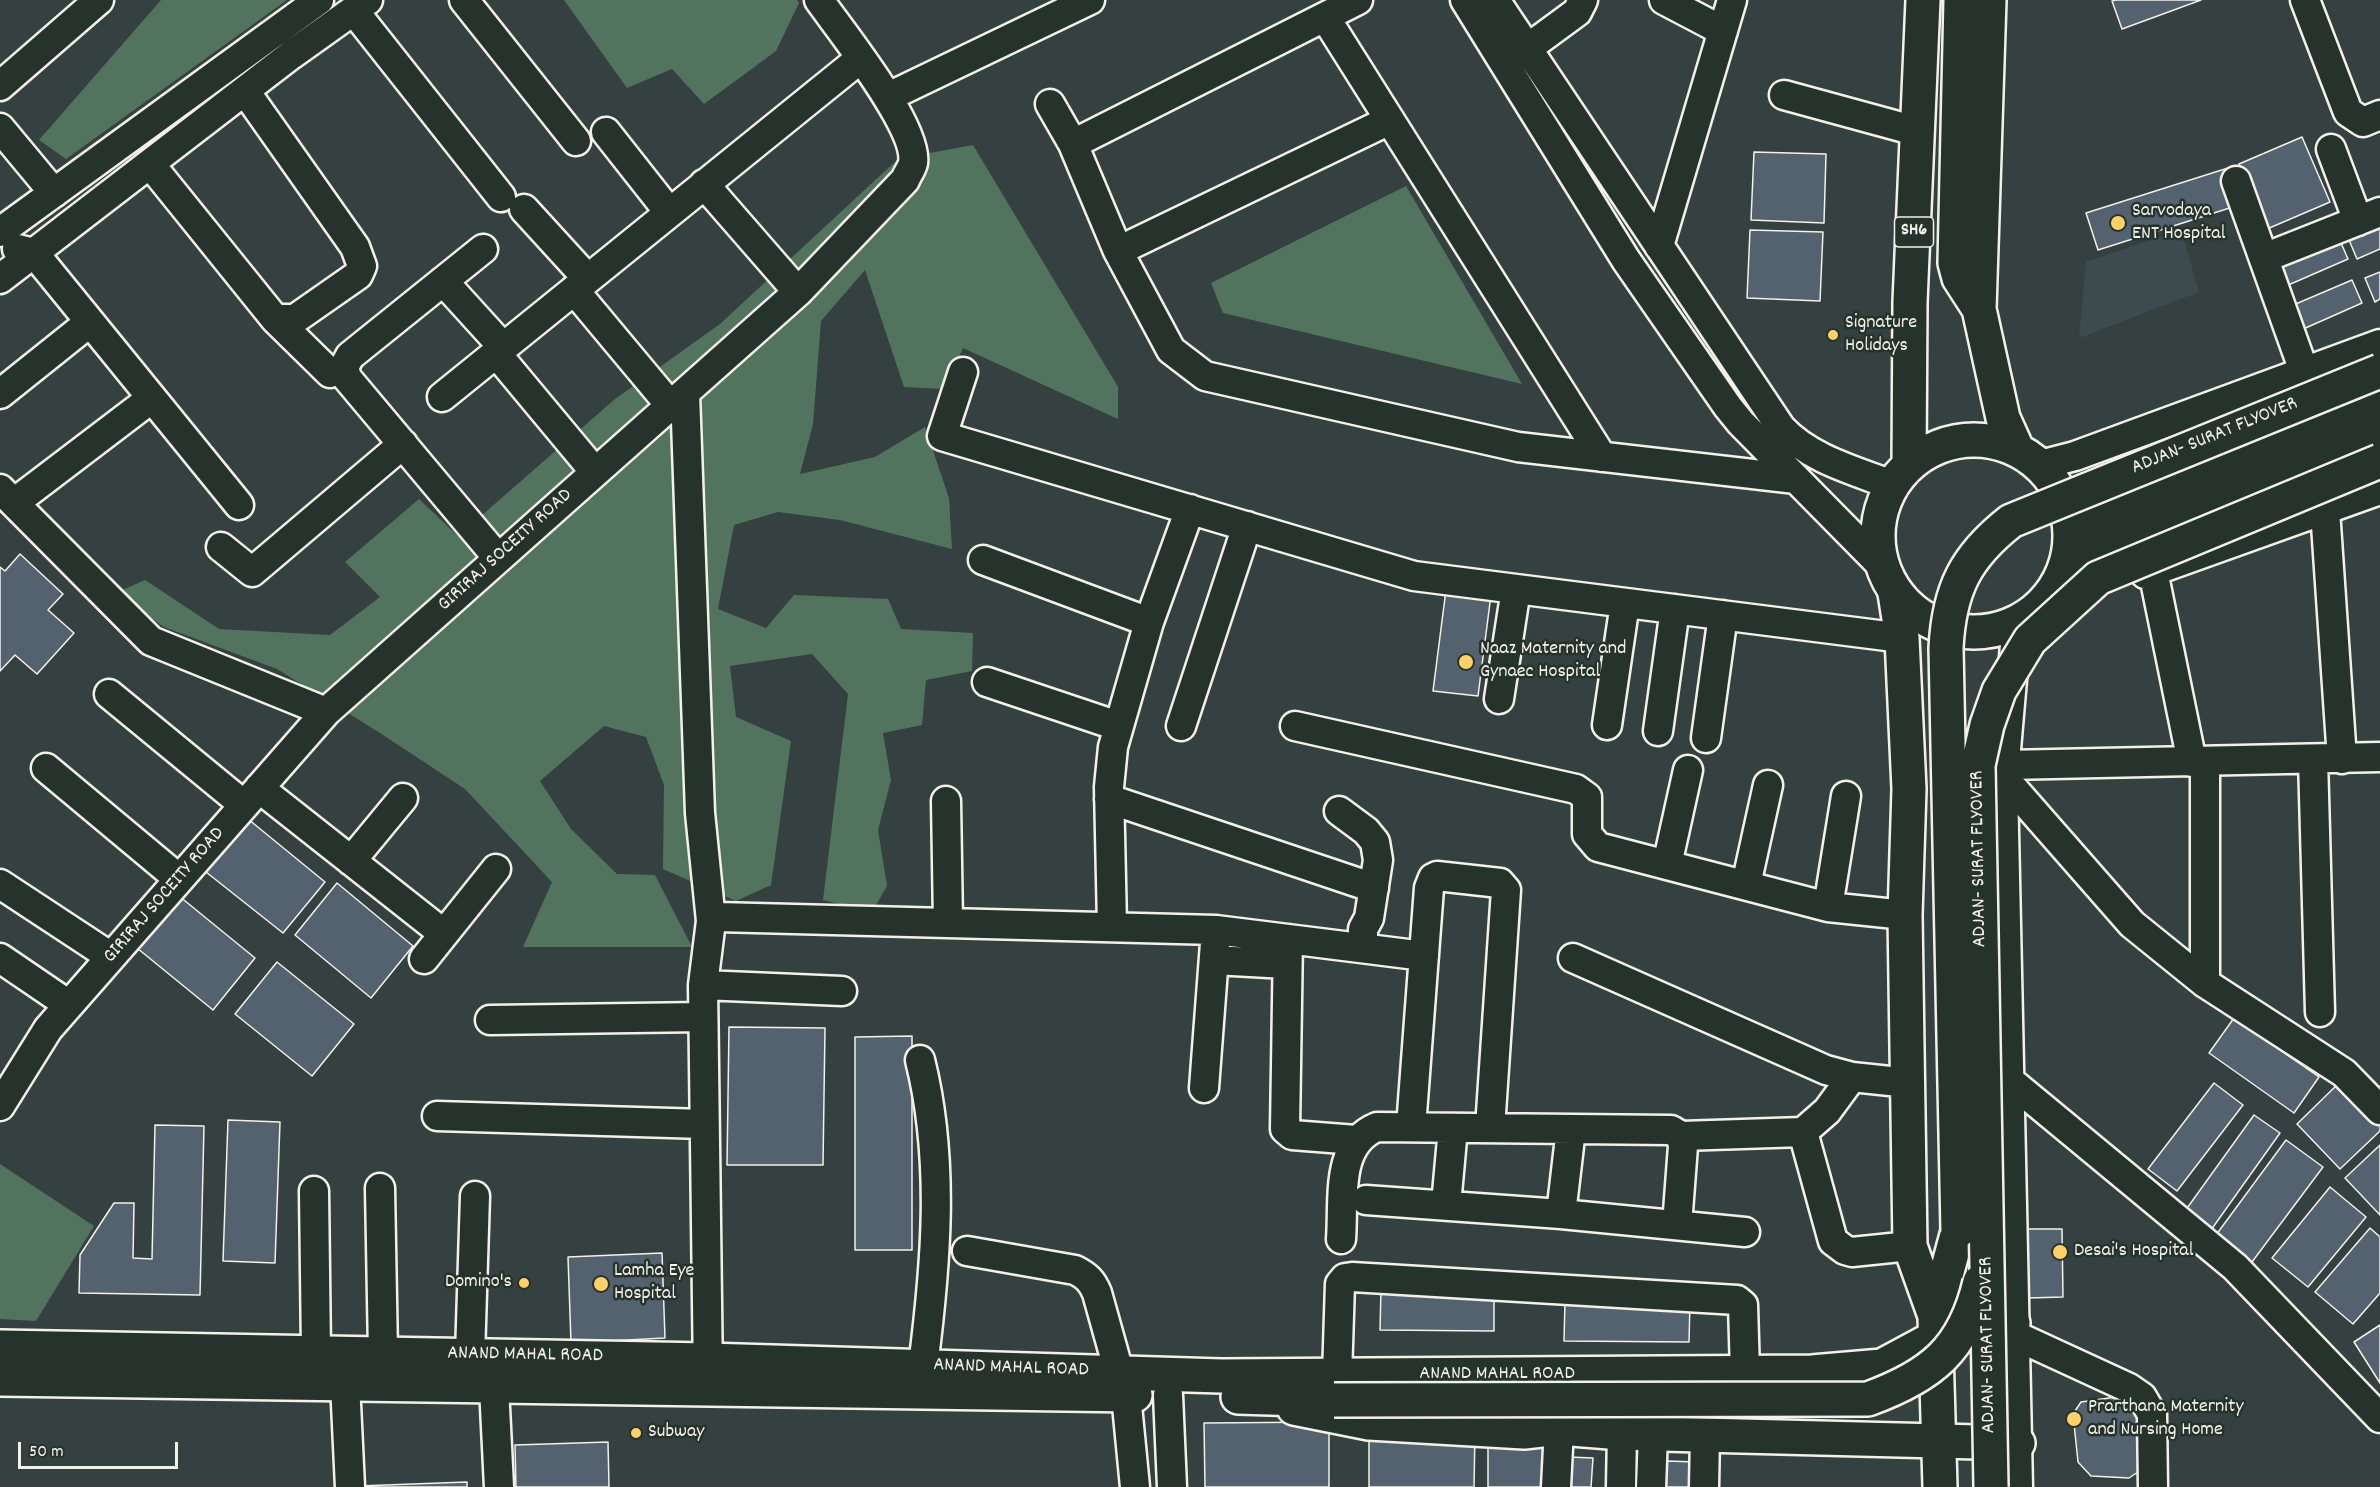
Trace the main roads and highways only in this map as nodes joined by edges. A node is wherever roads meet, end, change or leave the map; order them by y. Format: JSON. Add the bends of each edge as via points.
{"nodes":[{"id":1,"x":1923,"y":0,"type":"edge"},
{"id":2,"x":1950,"y":0,"type":"edge"},
{"id":3,"x":1962,"y":0,"type":"edge"},
{"id":4,"x":1989,"y":0,"type":"edge"},
{"id":5,"x":1910,"y":302,"type":"junction"},
{"id":6,"x":1979,"y":309,"type":"junction"},
{"id":7,"x":2380,"y":371,"type":"edge"},
{"id":8,"x":2380,"y":402,"type":"edge"},
{"id":9,"x":2380,"y":431,"type":"edge"},
{"id":10,"x":2029,"y":457,"type":"junction"},
{"id":11,"x":2380,"y":461,"type":"edge"},
{"id":12,"x":1901,"y":475,"type":"junction"},
{"id":13,"x":2152,"y":509,"type":"junction"},
{"id":14,"x":2070,"y":526,"type":"junction"},
{"id":15,"x":2068,"y":558,"type":"junction"},
{"id":16,"x":1888,"y":579,"type":"junction"},
{"id":17,"x":1988,"y":1248,"type":"junction"},
{"id":18,"x":1934,"y":1327,"type":"junction"},
{"id":19,"x":2014,"y":1329,"type":"road end"},
{"id":20,"x":0,"y":1347,"type":"edge"},
{"id":21,"x":708,"y":1374,"type":"junction"},
{"id":22,"x":0,"y":1378,"type":"edge"},
{"id":23,"x":1336,"y":1388,"type":"junction"},
{"id":24,"x":1138,"y":1389,"type":"junction"},
{"id":25,"x":1238,"y":1397,"type":"junction"},
{"id":26,"x":1938,"y":1440,"type":"junction"},
{"id":27,"x":2018,"y":1443,"type":"road end"},
{"id":28,"x":1940,"y":1487,"type":"edge"},
{"id":29,"x":1991,"y":1487,"type":"edge"}],
"edges":[{"from":1,"to":5,"type":"main road","number":"SH6"},
{"from":2,"to":5,"type":"main road","via":[[1931,267]]},
{"from":3,"to":6,"type":"main road","via":[[1955,263],[1959,278]]},
{"from":4,"to":6,"type":"main road"},
{"from":5,"to":12,"type":"main road","number":"SH6"},
{"from":6,"to":10,"type":"main road","via":[[2003,418]]},
{"from":7,"to":18,"type":"main road","name":"ADJAN- SURAT FLYOVER","bridge":true,"via":[[2011,521],[1988,538],[1963,570],[1951,599],[1946,648],[1958,1230]]},
{"from":8,"to":13,"type":"main road"},
{"from":9,"to":13,"type":"main road"},
{"from":10,"to":12,"type":"main road","via":[[1989,440],[1961,440],[1933,449]]},
{"from":10,"to":14,"type":"main road","via":[[2055,483]]},
{"from":11,"to":17,"type":"main road","name":"ADJAN- SURAT FLYOVER","bridge":true,"via":[[2098,578],[2030,640],[1999,691],[1978,765]]},
{"from":12,"to":16,"type":"main road","via":[[1881,511],[1877,538]]},
{"from":13,"to":14,"type":"main road"},
{"from":13,"to":15,"type":"main road"},
{"from":14,"to":15,"type":"main road"},
{"from":15,"to":16,"type":"main road","via":[[2058,583],[2030,614],[1995,631],[1967,633],[1939,627],[1914,613]]},
{"from":16,"to":18,"type":"main road","via":[[1902,638],[1909,789],[1905,915],[1910,1246]]},
{"from":17,"to":23,"type":"main road","bridge":true,"via":[[1973,1310],[1951,1348],[1926,1372],[1868,1399]]},
{"from":17,"to":29,"type":"main road","name":"ADJAN- SURAT FLYOVER","bridge":true},
{"from":18,"to":19,"type":"main road","name":"ANAND MAHAL ROAD"},
{"from":18,"to":23,"type":"main road","name":"ANAND MAHAL ROAD","via":[[1882,1366],[1812,1372]]},
{"from":18,"to":26,"type":"main road"},
{"from":20,"to":21,"type":"main road","name":"ANAND MAHAL ROAD","via":[[470,1356]]},
{"from":21,"to":22,"type":"main road","name":"ANAND MAHAL ROAD","via":[[494,1387]]},
{"from":21,"to":24,"type":"main road","name":"ANAND MAHAL ROAD"},
{"from":21,"to":24,"type":"main road","name":"ANAND MAHAL ROAD","via":[[923,1366]]},
{"from":23,"to":24,"type":"main road","name":"ANAND MAHAL ROAD"},
{"from":23,"to":25,"type":"main road"},
{"from":24,"to":25,"type":"main road"},
{"from":25,"to":26,"type":"main road","via":[[1369,1423],[1524,1432],[1559,1428],[1637,1434]]},
{"from":26,"to":27,"type":"main road"},
{"from":26,"to":28,"type":"main road"}]}
